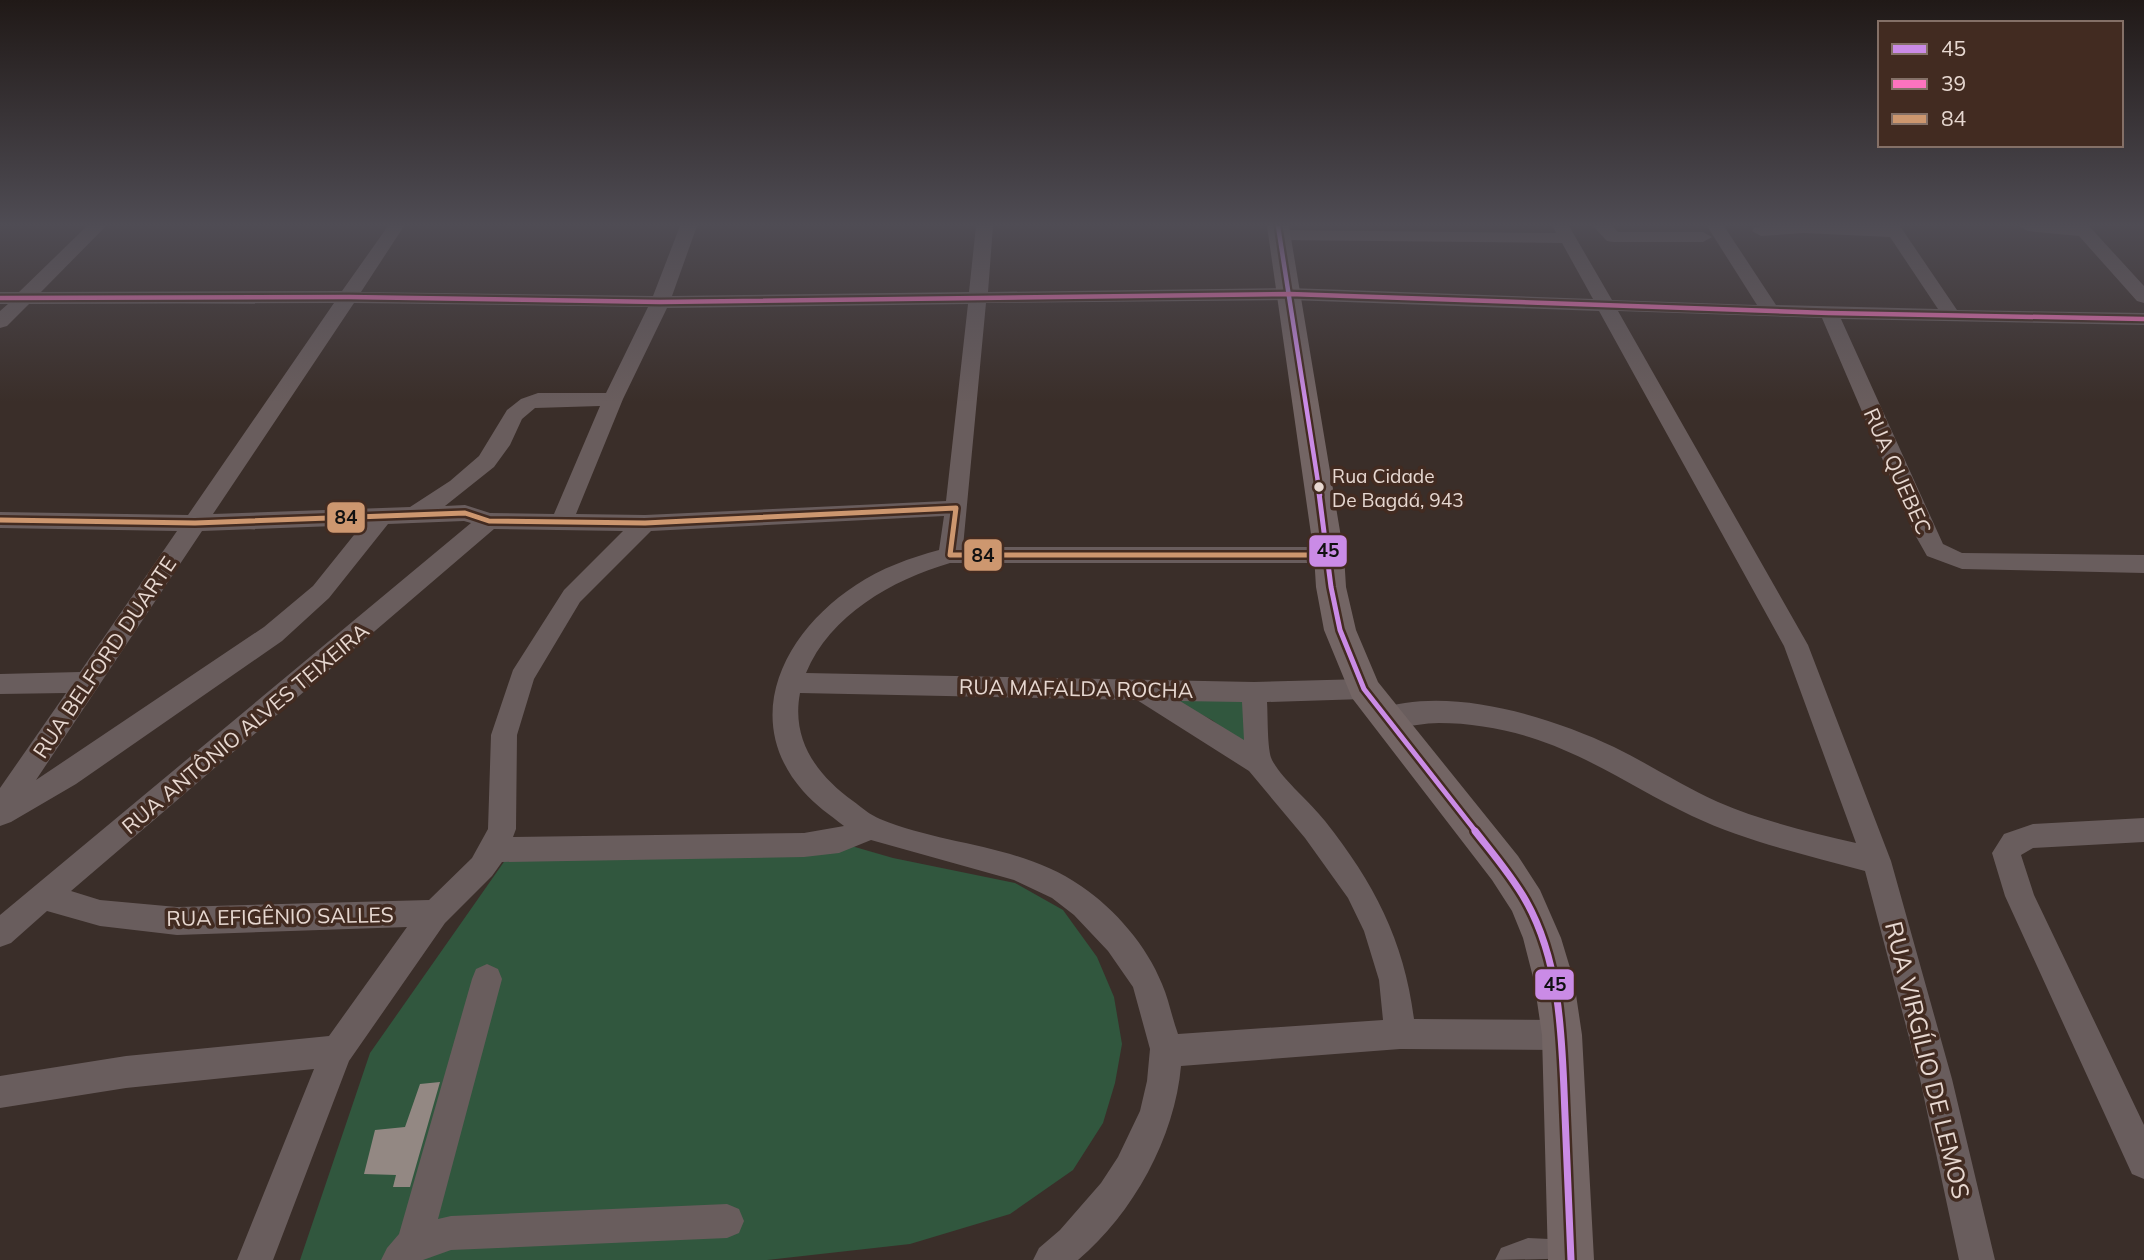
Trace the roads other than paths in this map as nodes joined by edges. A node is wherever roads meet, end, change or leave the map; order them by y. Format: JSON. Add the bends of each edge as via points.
{"nodes":[{"id":1,"x":37,"y":285,"type":"edge"},
{"id":2,"x":357,"y":285,"type":"edge"},
{"id":3,"x":667,"y":285,"type":"edge"},
{"id":4,"x":980,"y":285,"type":"edge"},
{"id":5,"x":1288,"y":285,"type":"edge"},
{"id":6,"x":1595,"y":285,"type":"edge"},
{"id":7,"x":1750,"y":285,"type":"edge"},
{"id":8,"x":1931,"y":285,"type":"edge"},
{"id":9,"x":1290,"y":294,"type":"junction"},
{"id":10,"x":349,"y":297,"type":"junction"},
{"id":11,"x":0,"y":298,"type":"edge"},
{"id":12,"x":23,"y":298,"type":"junction"},
{"id":13,"x":979,"y":299,"type":"junction"},
{"id":14,"x":660,"y":302,"type":"junction"},
{"id":15,"x":1607,"y":305,"type":"junction"},
{"id":16,"x":1770,"y":311,"type":"junction"},
{"id":17,"x":1829,"y":313,"type":"junction"},
{"id":18,"x":1950,"y":313,"type":"junction"},
{"id":19,"x":2144,"y":319,"type":"edge"},
{"id":20,"x":0,"y":322,"type":"edge"},
{"id":21,"x":613,"y":399,"type":"junction"},
{"id":22,"x":956,"y":508,"type":"junction"},
{"id":23,"x":415,"y":515,"type":"junction"},
{"id":24,"x":382,"y":516,"type":"junction"},
{"id":25,"x":0,"y":520,"type":"edge"},
{"id":26,"x":489,"y":521,"type":"junction"},
{"id":27,"x":195,"y":523,"type":"junction"},
{"id":28,"x":561,"y":523,"type":"junction"},
{"id":29,"x":645,"y":523,"type":"junction"},
{"id":30,"x":950,"y":555,"type":"junction"},
{"id":31,"x":1273,"y":555,"type":"junction"},
{"id":32,"x":2144,"y":564,"type":"edge"},
{"id":33,"x":1330,"y":571,"type":"junction"},
{"id":34,"x":85,"y":682,"type":"junction"},
{"id":35,"x":788,"y":683,"type":"junction"},
{"id":36,"x":0,"y":684,"type":"edge"},
{"id":37,"x":1140,"y":689,"type":"junction"},
{"id":38,"x":1254,"y":692,"type":"junction"},
{"id":39,"x":1375,"y":703,"type":"junction"},
{"id":40,"x":1258,"y":763,"type":"junction"},
{"id":41,"x":0,"y":813,"type":"edge"},
{"id":42,"x":869,"y":828,"type":"junction"},
{"id":43,"x":2144,"y":830,"type":"edge"},
{"id":44,"x":494,"y":850,"type":"junction"},
{"id":45,"x":1877,"y":860,"type":"junction"},
{"id":46,"x":44,"y":897,"type":"junction"},
{"id":47,"x":435,"y":913,"type":"junction"},
{"id":48,"x":0,"y":933,"type":"edge"},
{"id":49,"x":487,"y":979,"type":"dead end"},
{"id":50,"x":1400,"y":1034,"type":"junction"},
{"id":51,"x":1562,"y":1035,"type":"junction"},
{"id":52,"x":337,"y":1051,"type":"junction"},
{"id":53,"x":1167,"y":1051,"type":"junction"},
{"id":54,"x":0,"y":1092,"type":"edge"},
{"id":55,"x":2144,"y":1162,"type":"edge"},
{"id":56,"x":727,"y":1221,"type":"dead end"},
{"id":57,"x":406,"y":1252,"type":"edge"},
{"id":58,"x":1571,"y":1259,"type":"edge"},
{"id":59,"x":255,"y":1260,"type":"edge"},
{"id":60,"x":1051,"y":1260,"type":"edge"},
{"id":61,"x":1513,"y":1260,"type":"edge"},
{"id":62,"x":1978,"y":1260,"type":"edge"}],
"edges":[{"from":1,"to":12,"type":"street"},
{"from":2,"to":10,"type":"street","name":"RUA BELFORD DUARTE"},
{"from":3,"to":14,"type":"street"},
{"from":4,"to":13,"type":"street"},
{"from":5,"to":9,"type":"main road"},
{"from":6,"to":15,"type":"street","name":"RUA VIRGÍLIO DE LEMOS"},
{"from":7,"to":16,"type":"street"},
{"from":8,"to":18,"type":"street"},
{"from":9,"to":13,"type":"street"},
{"from":9,"to":15,"type":"street"},
{"from":9,"to":33,"type":"main road"},
{"from":10,"to":12,"type":"street"},
{"from":10,"to":14,"type":"street"},
{"from":10,"to":27,"type":"street","name":"RUA BELFORD DUARTE"},
{"from":11,"to":12,"type":"street"},
{"from":12,"to":20,"type":"street"},
{"from":13,"to":14,"type":"street"},
{"from":13,"to":22,"type":"street"},
{"from":14,"to":21,"type":"street"},
{"from":15,"to":16,"type":"street"},
{"from":15,"to":45,"type":"street","name":"RUA VIRGÍLIO DE LEMOS","via":[[1796,645]]},
{"from":16,"to":17,"type":"street"},
{"from":17,"to":18,"type":"street"},
{"from":17,"to":32,"type":"street","name":"RUA QUEBEC","via":[[1936,550],[1962,561]]},
{"from":18,"to":19,"type":"street"},
{"from":21,"to":23,"type":"street","via":[[528,404],[510,420],[491,456]]},
{"from":21,"to":28,"type":"street"},
{"from":22,"to":29,"type":"street"},
{"from":22,"to":30,"type":"street"},
{"from":23,"to":24,"type":"street"},
{"from":23,"to":26,"type":"street","via":[[465,513]]},
{"from":24,"to":27,"type":"street"},
{"from":24,"to":41,"type":"street","via":[[321,592],[273,634],[66,776]]},
{"from":25,"to":27,"type":"street"},
{"from":26,"to":28,"type":"street"},
{"from":26,"to":46,"type":"street","name":"RUA ANTÔNIO ALVES TEIXEIRA"},
{"from":27,"to":34,"type":"street","name":"RUA BELFORD DUARTE"},
{"from":28,"to":29,"type":"street"},
{"from":29,"to":44,"type":"street","via":[[572,597],[522,677],[504,735],[502,830]]},
{"from":30,"to":31,"type":"street"},
{"from":30,"to":35,"type":"street","via":[[894,575],[837,612],[807,646]]},
{"from":31,"to":33,"type":"street"},
{"from":31,"to":33,"type":"street"},
{"from":33,"to":39,"type":"main road","via":[[1340,630]]},
{"from":34,"to":36,"type":"street"},
{"from":34,"to":41,"type":"street","name":"RUA BELFORD DUARTE"},
{"from":35,"to":37,"type":"street","name":"RUA MAFALDA ROCHA"},
{"from":35,"to":42,"type":"street","via":[[784,716],[796,762],[825,797]]},
{"from":37,"to":38,"type":"street","name":"RUA MAFALDA ROCHA"},
{"from":37,"to":40,"type":"street"},
{"from":38,"to":39,"type":"street","name":"RUA MAFALDA ROCHA"},
{"from":38,"to":40,"type":"street"},
{"from":39,"to":45,"type":"street","name":"RUA MAFALDA ROCHA","via":[[1410,712],[1445,712],[1530,727],[1585,746],[1720,816]]},
{"from":39,"to":51,"type":"main road","via":[[1506,868],[1527,902],[1549,959]]},
{"from":40,"to":50,"type":"street","via":[[1315,829],[1358,889],[1378,928],[1394,980]]},
{"from":42,"to":44,"type":"street","via":[[839,841],[804,845]]},
{"from":42,"to":53,"type":"street","via":[[1034,875],[1063,889],[1102,922],[1144,978]]},
{"from":43,"to":55,"type":"street","via":[[2018,839],[2010,845],[2007,862]]},
{"from":44,"to":47,"type":"street"},
{"from":45,"to":62,"type":"street","name":"RUA VIRGÍLIO DE LEMOS","via":[[1936,1079]]},
{"from":46,"to":47,"type":"street","name":"RUA EFIGÊNIO SALLES","via":[[100,913],[177,921]]},
{"from":46,"to":48,"type":"street","name":"RUA ANTÔNIO ALVES TEIXEIRA"},
{"from":47,"to":52,"type":"street"},
{"from":49,"to":57,"type":"street"},
{"from":50,"to":51,"type":"street"},
{"from":50,"to":53,"type":"street"},
{"from":51,"to":58,"type":"main road"},
{"from":52,"to":54,"type":"street","via":[[165,1067]]},
{"from":52,"to":59,"type":"street"},
{"from":53,"to":60,"type":"street","via":[[1161,1091],[1139,1151],[1092,1224]]},
{"from":56,"to":57,"type":"street","via":[[451,1233]]},
{"from":58,"to":61,"type":"street","via":[[1528,1256]]}]}
